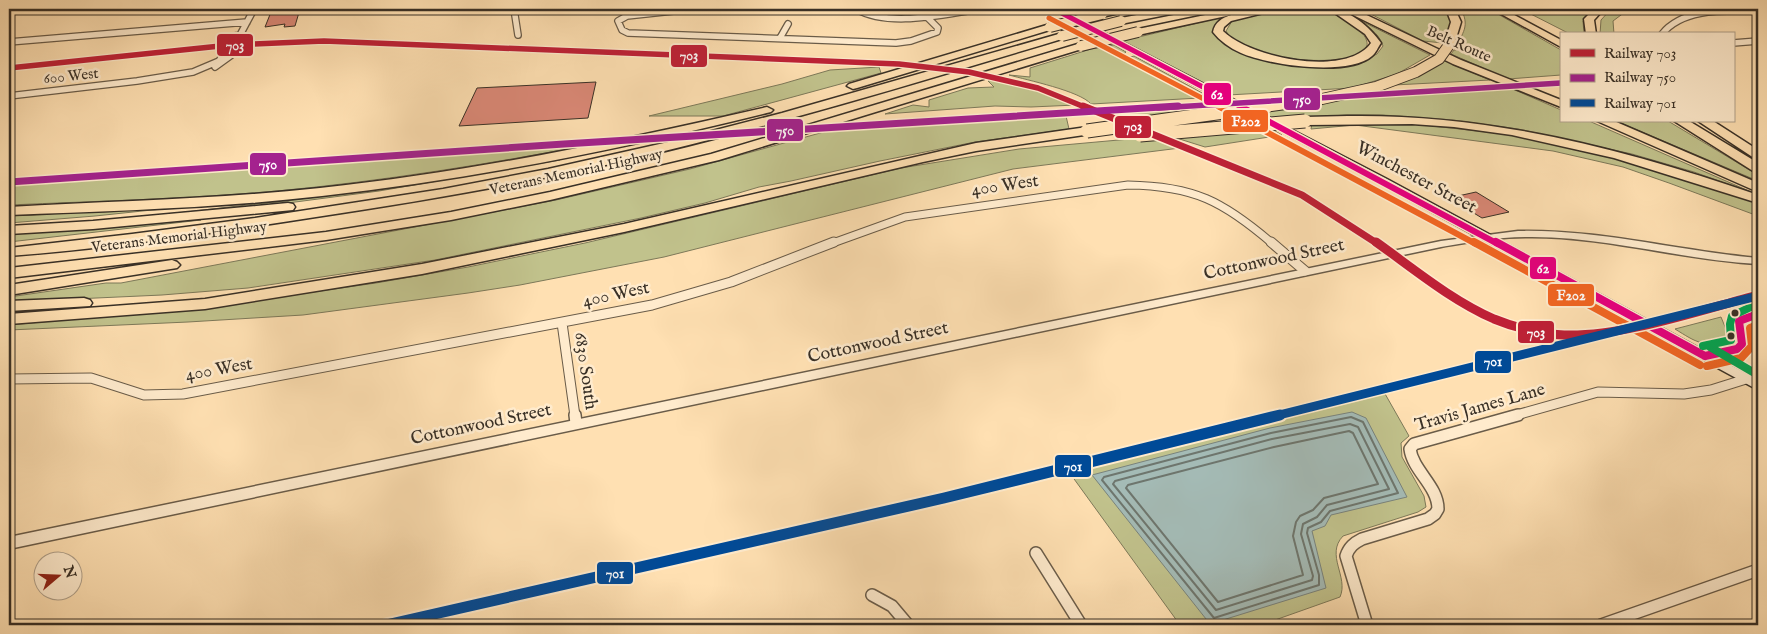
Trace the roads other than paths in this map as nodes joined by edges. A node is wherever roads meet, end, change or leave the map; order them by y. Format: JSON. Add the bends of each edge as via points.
{"nodes":[{"id":1,"x":254,"y":9,"type":"edge"},
{"id":2,"x":514,"y":9,"type":"edge"},
{"id":3,"x":692,"y":9,"type":"edge"},
{"id":4,"x":856,"y":9,"type":"edge"},
{"id":5,"x":980,"y":9,"type":"edge"},
{"id":6,"x":1054,"y":9,"type":"edge"},
{"id":7,"x":1125,"y":9,"type":"edge"},
{"id":8,"x":1161,"y":9,"type":"edge"},
{"id":9,"x":1181,"y":9,"type":"edge"},
{"id":10,"x":1254,"y":9,"type":"edge"},
{"id":11,"x":1269,"y":9,"type":"edge"},
{"id":12,"x":1333,"y":9,"type":"edge"},
{"id":13,"x":1451,"y":9,"type":"edge"},
{"id":14,"x":1497,"y":9,"type":"edge"},
{"id":15,"x":1515,"y":9,"type":"edge"},
{"id":16,"x":1599,"y":9,"type":"edge"},
{"id":17,"x":1351,"y":10,"type":"edge"},
{"id":18,"x":1758,"y":11,"type":"edge"},
{"id":19,"x":924,"y":15,"type":"junction"},
{"id":20,"x":1118,"y":20,"type":"junction"},
{"id":21,"x":247,"y":22,"type":"junction"},
{"id":22,"x":788,"y":24,"type":"dead end"},
{"id":23,"x":1590,"y":32,"type":"edge"},
{"id":24,"x":1663,"y":32,"type":"edge"},
{"id":25,"x":1560,"y":33,"type":"edge"},
{"id":26,"x":240,"y":35,"type":"junction"},
{"id":27,"x":518,"y":35,"type":"dead end"},
{"id":28,"x":1060,"y":35,"type":"junction"},
{"id":29,"x":780,"y":38,"type":"junction"},
{"id":30,"x":9,"y":42,"type":"edge"},
{"id":31,"x":1758,"y":42,"type":"edge"},
{"id":32,"x":1560,"y":43,"type":"edge"},
{"id":33,"x":1734,"y":43,"type":"edge"},
{"id":34,"x":1081,"y":46,"type":"joint"},
{"id":35,"x":217,"y":64,"type":"junction"},
{"id":36,"x":952,"y":64,"type":"joint"},
{"id":37,"x":1009,"y":68,"type":"joint"},
{"id":38,"x":888,"y":76,"type":"joint"},
{"id":39,"x":9,"y":96,"type":"edge"},
{"id":40,"x":845,"y":100,"type":"junction"},
{"id":41,"x":1560,"y":104,"type":"edge"},
{"id":42,"x":1605,"y":122,"type":"edge"},
{"id":43,"x":1682,"y":122,"type":"edge"},
{"id":44,"x":1706,"y":122,"type":"edge"},
{"id":45,"x":1091,"y":135,"type":"junction"},
{"id":46,"x":1758,"y":155,"type":"edge"},
{"id":47,"x":539,"y":159,"type":"joint"},
{"id":48,"x":1758,"y":168,"type":"edge"},
{"id":49,"x":358,"y":188,"type":"junction"},
{"id":50,"x":1758,"y":188,"type":"edge"},
{"id":51,"x":417,"y":197,"type":"junction"},
{"id":52,"x":1758,"y":199,"type":"edge"},
{"id":53,"x":9,"y":211,"type":"edge"},
{"id":54,"x":451,"y":216,"type":"junction"},
{"id":55,"x":9,"y":228,"type":"edge"},
{"id":56,"x":1487,"y":237,"type":"junction"},
{"id":57,"x":9,"y":252,"type":"edge"},
{"id":58,"x":1758,"y":261,"type":"edge"},
{"id":59,"x":1305,"y":271,"type":"junction"},
{"id":60,"x":9,"y":272,"type":"edge"},
{"id":61,"x":326,"y":284,"type":"junction"},
{"id":62,"x":9,"y":290,"type":"edge"},
{"id":63,"x":9,"y":306,"type":"edge"},
{"id":64,"x":9,"y":319,"type":"edge"},
{"id":65,"x":562,"y":323,"type":"junction"},
{"id":66,"x":9,"y":379,"type":"edge"},
{"id":67,"x":1746,"y":379,"type":"junction"},
{"id":68,"x":1758,"y":386,"type":"edge"},
{"id":69,"x":576,"y":423,"type":"junction"},
{"id":70,"x":9,"y":543,"type":"edge"},
{"id":71,"x":1036,"y":553,"type":"dead end"},
{"id":72,"x":1758,"y":570,"type":"edge"},
{"id":73,"x":872,"y":595,"type":"dead end"},
{"id":74,"x":908,"y":625,"type":"edge"},
{"id":75,"x":1081,"y":625,"type":"edge"},
{"id":76,"x":1367,"y":625,"type":"edge"},
{"id":77,"x":1602,"y":625,"type":"edge"}],
"edges":[{"from":1,"to":21,"type":"street"},
{"from":2,"to":27,"type":"street"},
{"from":3,"to":29,"type":"street","via":[[622,17],[618,21],[624,32]]},
{"from":4,"to":19,"type":"street","via":[[882,19]]},
{"from":5,"to":19,"type":"street"},
{"from":6,"to":56,"type":"main road","name":"Winchester Street"},
{"from":7,"to":38,"type":"highway","bridge":true,"via":[[1050,27]]},
{"from":8,"to":20,"type":"highway"},
{"from":9,"to":20,"type":"highway","name":"Veterans Memorial Highway"},
{"from":10,"to":34,"type":"highway","name":"Veterans Memorial Highway","bridge":true},
{"from":11,"to":12,"type":"highway","via":[[1228,19],[1219,26],[1218,32],[1244,50],[1285,61],[1335,64],[1364,58],[1373,52],[1376,43],[1368,32]]},
{"from":13,"to":45,"type":"highway","bridge":true,"via":[[1457,17],[1456,29],[1439,59],[1416,72],[1376,87],[1322,99]]},
{"from":14,"to":32,"type":"highway"},
{"from":15,"to":25,"type":"highway"},
{"from":16,"to":23,"type":"highway","via":[[1589,19]]},
{"from":17,"to":41,"type":"highway","name":"Belt Route","via":[[1440,54]]},
{"from":18,"to":24,"type":"street","via":[[1697,15],[1674,22]]},
{"from":19,"to":29,"type":"street","via":[[938,31],[904,42]]},
{"from":20,"to":28,"type":"highway","name":"Veterans Memorial Highway","bridge":true},
{"from":21,"to":26,"type":"street"},
{"from":21,"to":30,"type":"street"},
{"from":22,"to":29,"type":"street"},
{"from":26,"to":35,"type":"street","via":[[235,36]]},
{"from":26,"to":35,"type":"street","via":[[244,36],[235,55]]},
{"from":28,"to":36,"type":"highway"},
{"from":28,"to":40,"type":"highway","name":"Veterans Memorial Highway"},
{"from":31,"to":33,"type":"street"},
{"from":34,"to":37,"type":"highway","name":"Veterans Memorial Highway"},
{"from":35,"to":39,"type":"street","name":"600 West","via":[[182,77]]},
{"from":36,"to":40,"type":"highway"},
{"from":37,"to":54,"type":"highway","name":"Veterans Memorial Highway","via":[[715,158]]},
{"from":38,"to":47,"type":"highway","via":[[672,132]]},
{"from":40,"to":51,"type":"highway","name":"Veterans Memorial Highway","via":[[648,151]]},
{"from":42,"to":50,"type":"highway"},
{"from":43,"to":48,"type":"highway"},
{"from":44,"to":46,"type":"highway"},
{"from":45,"to":52,"type":"highway","bridge":true,"via":[[1363,118],[1416,120],[1474,126],[1579,144],[1644,161]]},
{"from":45,"to":61,"type":"highway","via":[[923,158],[528,249]]},
{"from":47,"to":49,"type":"highway"},
{"from":49,"to":53,"type":"highway","via":[[252,198]]},
{"from":49,"to":55,"type":"highway"},
{"from":51,"to":55,"type":"highway","via":[[376,196],[194,217]]},
{"from":51,"to":57,"type":"highway","name":"Veterans Memorial Highway","via":[[243,225]]},
{"from":54,"to":60,"type":"highway","name":"Veterans Memorial Highway","via":[[326,236]]},
{"from":54,"to":62,"type":"highway"},
{"from":56,"to":58,"type":"street","name":"Cottonwood Street","via":[[1525,234],[1574,236],[1694,255]]},
{"from":56,"to":59,"type":"street","name":"Cottonwood Street"},
{"from":56,"to":67,"type":"main road","name":"Winchester Street"},
{"from":59,"to":65,"type":"street","name":"400 West","via":[[1220,203],[1181,188],[1143,184],[916,215],[881,224],[731,282],[652,305]]},
{"from":59,"to":69,"type":"street","name":"Cottonwood Street"},
{"from":61,"to":63,"type":"highway","via":[[174,299]]},
{"from":61,"to":64,"type":"highway","via":[[206,304]]},
{"from":65,"to":66,"type":"street","name":"400 West","via":[[170,396],[144,395],[91,378]]},
{"from":65,"to":69,"type":"street","name":"6830 South"},
{"from":67,"to":68,"type":"main road","name":"Winchester Street"},
{"from":67,"to":76,"type":"street","name":"Travis James Lane","via":[[1695,393],[1598,392],[1414,444],[1410,449],[1411,457],[1437,500],[1438,508],[1436,514],[1428,519],[1362,539],[1348,549],[1346,556]]},
{"from":69,"to":70,"type":"street","name":"Cottonwood Street"},
{"from":71,"to":75,"type":"street"},
{"from":72,"to":77,"type":"street"},
{"from":73,"to":74,"type":"street","via":[[892,606]]}]}
